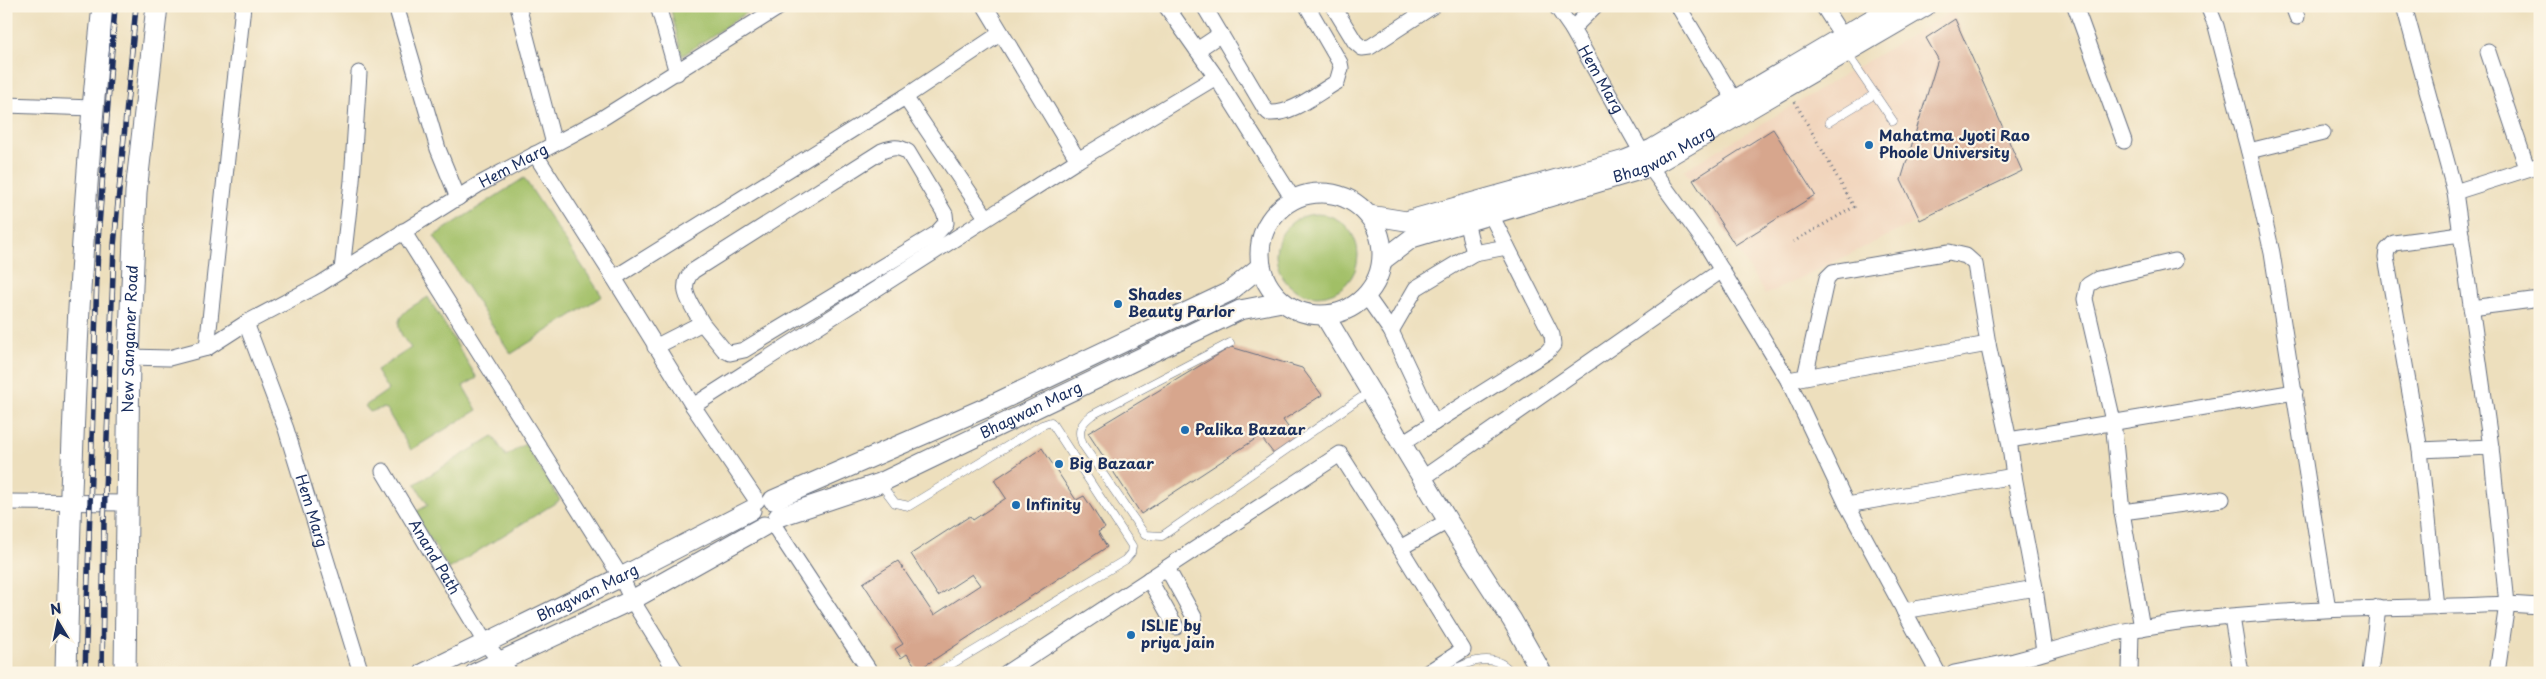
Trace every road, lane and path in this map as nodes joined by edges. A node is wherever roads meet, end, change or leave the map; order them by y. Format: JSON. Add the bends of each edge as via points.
{"nodes":[{"id":1,"x":103,"y":6,"type":"edge"},
{"id":2,"x":157,"y":6,"type":"edge"},
{"id":3,"x":244,"y":6,"type":"edge"},
{"id":4,"x":396,"y":6,"type":"edge"},
{"id":5,"x":518,"y":6,"type":"edge"},
{"id":6,"x":658,"y":6,"type":"edge"},
{"id":7,"x":781,"y":6,"type":"edge"},
{"id":8,"x":985,"y":6,"type":"edge"},
{"id":9,"x":1166,"y":6,"type":"edge"},
{"id":10,"x":1204,"y":6,"type":"edge"},
{"id":11,"x":1307,"y":6,"type":"edge"},
{"id":12,"x":1333,"y":6,"type":"edge"},
{"id":13,"x":1433,"y":6,"type":"edge"},
{"id":14,"x":1556,"y":6,"type":"edge"},
{"id":15,"x":1595,"y":6,"type":"edge"},
{"id":16,"x":1678,"y":6,"type":"edge"},
{"id":17,"x":1823,"y":6,"type":"edge"},
{"id":18,"x":1894,"y":6,"type":"edge"},
{"id":19,"x":1926,"y":6,"type":"edge"},
{"id":20,"x":2075,"y":6,"type":"edge"},
{"id":21,"x":2208,"y":6,"type":"edge"},
{"id":22,"x":2404,"y":6,"type":"edge"},
{"id":23,"x":1572,"y":29,"type":"junction"},
{"id":24,"x":1001,"y":33,"type":"junction"},
{"id":25,"x":1221,"y":34,"type":"junction"},
{"id":26,"x":1847,"y":46,"type":"junction"},
{"id":27,"x":1197,"y":50,"type":"junction"},
{"id":28,"x":2488,"y":52,"type":"dead end"},
{"id":29,"x":359,"y":73,"type":"dead end"},
{"id":30,"x":677,"y":73,"type":"junction"},
{"id":31,"x":1216,"y":77,"type":"junction"},
{"id":32,"x":1786,"y":86,"type":"junction"},
{"id":33,"x":1875,"y":94,"type":"junction"},
{"id":34,"x":905,"y":96,"type":"junction"},
{"id":35,"x":1735,"y":100,"type":"junction"},
{"id":36,"x":6,"y":105,"type":"edge"},
{"id":37,"x":93,"y":108,"type":"junction"},
{"id":38,"x":1893,"y":121,"type":"dead end"},
{"id":39,"x":1829,"y":122,"type":"dead end"},
{"id":40,"x":2323,"y":133,"type":"dead end"},
{"id":41,"x":2124,"y":140,"type":"dead end"},
{"id":42,"x":554,"y":144,"type":"junction"},
{"id":43,"x":2249,"y":151,"type":"junction"},
{"id":44,"x":535,"y":154,"type":"junction"},
{"id":45,"x":1078,"y":160,"type":"junction"},
{"id":46,"x":1646,"y":161,"type":"junction"},
{"id":47,"x":2533,"y":167,"type":"edge"},
{"id":48,"x":2455,"y":192,"type":"junction"},
{"id":49,"x":458,"y":198,"type":"junction"},
{"id":50,"x":1293,"y":199,"type":"junction"},
{"id":51,"x":1369,"y":215,"type":"junction"},
{"id":52,"x":1490,"y":215,"type":"junction"},
{"id":53,"x":986,"y":218,"type":"junction"},
{"id":54,"x":1466,"y":222,"type":"junction"},
{"id":55,"x":403,"y":231,"type":"junction"},
{"id":56,"x":2462,"y":234,"type":"junction"},
{"id":57,"x":1793,"y":242,"type":"dead end"},
{"id":58,"x":1507,"y":248,"type":"junction"},
{"id":59,"x":1474,"y":253,"type":"junction"},
{"id":60,"x":1383,"y":260,"type":"junction"},
{"id":61,"x":2175,"y":261,"type":"dead end"},
{"id":62,"x":1260,"y":267,"type":"junction"},
{"id":63,"x":342,"y":270,"type":"junction"},
{"id":64,"x":1722,"y":270,"type":"junction"},
{"id":65,"x":614,"y":278,"type":"junction"},
{"id":66,"x":1366,"y":297,"type":"junction"},
{"id":67,"x":2540,"y":299,"type":"edge"},
{"id":68,"x":1282,"y":302,"type":"junction"},
{"id":69,"x":2471,"y":308,"type":"junction"},
{"id":70,"x":1325,"y":316,"type":"junction"},
{"id":71,"x":702,"y":322,"type":"junction"},
{"id":72,"x":246,"y":323,"type":"junction"},
{"id":73,"x":1391,"y":331,"type":"junction"},
{"id":74,"x":1230,"y":343,"type":"dead end"},
{"id":75,"x":1988,"y":344,"type":"junction"},
{"id":76,"x":655,"y":347,"type":"junction"},
{"id":77,"x":207,"y":348,"type":"junction"},
{"id":78,"x":129,"y":357,"type":"junction"},
{"id":79,"x":1805,"y":377,"type":"junction"},
{"id":80,"x":1788,"y":380,"type":"junction"},
{"id":81,"x":1370,"y":391,"type":"junction"},
{"id":82,"x":2294,"y":392,"type":"junction"},
{"id":83,"x":693,"y":406,"type":"junction"},
{"id":84,"x":2113,"y":421,"type":"junction"},
{"id":85,"x":1434,"y":423,"type":"junction"},
{"id":86,"x":2010,"y":440,"type":"junction"},
{"id":87,"x":1402,"y":443,"type":"junction"},
{"id":88,"x":2491,"y":447,"type":"junction"},
{"id":89,"x":2420,"y":450,"type":"junction"},
{"id":90,"x":383,"y":472,"type":"dead end"},
{"id":91,"x":2014,"y":476,"type":"junction"},
{"id":92,"x":1423,"y":478,"type":"junction"},
{"id":93,"x":880,"y":483,"type":"junction"},
{"id":94,"x":2222,"y":499,"type":"dead end"},
{"id":95,"x":6,"y":502,"type":"edge"},
{"id":96,"x":70,"y":502,"type":"junction"},
{"id":97,"x":127,"y":503,"type":"junction"},
{"id":98,"x":1847,"y":505,"type":"junction"},
{"id":99,"x":2122,"y":512,"type":"junction"},
{"id":100,"x":766,"y":513,"type":"junction"},
{"id":101,"x":1448,"y":521,"type":"junction"},
{"id":102,"x":1400,"y":548,"type":"junction"},
{"id":103,"x":1167,"y":568,"type":"junction"},
{"id":104,"x":621,"y":577,"type":"junction"},
{"id":105,"x":1149,"y":579,"type":"junction"},
{"id":106,"x":2035,"y":588,"type":"junction"},
{"id":107,"x":632,"y":600,"type":"junction"},
{"id":108,"x":2507,"y":604,"type":"junction"},
{"id":109,"x":2540,"y":606,"type":"edge"},
{"id":110,"x":2378,"y":607,"type":"junction"},
{"id":111,"x":2436,"y":607,"type":"junction"},
{"id":112,"x":2328,"y":608,"type":"junction"},
{"id":113,"x":1904,"y":611,"type":"junction"},
{"id":114,"x":1194,"y":617,"type":"dead end"},
{"id":115,"x":2232,"y":617,"type":"junction"},
{"id":116,"x":1176,"y":627,"type":"dead end"},
{"id":117,"x":2136,"y":629,"type":"junction"},
{"id":118,"x":486,"y":644,"type":"junction"},
{"id":119,"x":2044,"y":652,"type":"junction"},
{"id":120,"x":506,"y":666,"type":"edge"},
{"id":121,"x":2014,"y":667,"type":"edge"},
{"id":122,"x":66,"y":673,"type":"edge"},
{"id":123,"x":125,"y":673,"type":"edge"},
{"id":124,"x":361,"y":673,"type":"edge"},
{"id":125,"x":424,"y":673,"type":"edge"},
{"id":126,"x":475,"y":673,"type":"edge"},
{"id":127,"x":677,"y":673,"type":"edge"},
{"id":128,"x":871,"y":673,"type":"edge"},
{"id":129,"x":937,"y":673,"type":"edge"},
{"id":130,"x":1006,"y":673,"type":"edge"},
{"id":131,"x":1427,"y":673,"type":"edge"},
{"id":132,"x":1448,"y":673,"type":"edge"},
{"id":133,"x":1512,"y":673,"type":"edge"},
{"id":134,"x":1542,"y":673,"type":"edge"},
{"id":135,"x":1938,"y":673,"type":"edge"},
{"id":136,"x":1954,"y":673,"type":"edge"},
{"id":137,"x":2130,"y":673,"type":"edge"},
{"id":138,"x":2240,"y":673,"type":"edge"},
{"id":139,"x":2370,"y":673,"type":"edge"},
{"id":140,"x":2498,"y":673,"type":"edge"}],
"edges":[{"from":1,"to":37,"type":"main road"},
{"from":2,"to":78,"type":"main road","name":"New Sanganer Road","via":[[136,192]]},
{"from":3,"to":77,"type":"street"},
{"from":4,"to":49,"type":"street","via":[[438,149]]},
{"from":5,"to":42,"type":"street"},
{"from":6,"to":30,"type":"street"},
{"from":7,"to":30,"type":"street","name":"Hem Marg"},
{"from":8,"to":24,"type":"street"},
{"from":9,"to":27,"type":"street"},
{"from":10,"to":25,"type":"street"},
{"from":11,"to":25,"type":"street","via":[[1341,68],[1337,82],[1283,112],[1269,114],[1265,109]]},
{"from":12,"to":13,"type":"street","via":[[1362,48],[1370,47]]},
{"from":14,"to":23,"type":"street","name":"Hem Marg"},
{"from":15,"to":23,"type":"street"},
{"from":16,"to":35,"type":"street"},
{"from":17,"to":26,"type":"street"},
{"from":18,"to":26,"type":"street","name":"Bhagwan Marg"},
{"from":19,"to":26,"type":"street","name":"Bhagwan Marg"},
{"from":20,"to":41,"type":"street"},
{"from":21,"to":43,"type":"street"},
{"from":22,"to":48,"type":"street"},
{"from":23,"to":46,"type":"street","name":"Hem Marg"},
{"from":24,"to":34,"type":"street"},
{"from":24,"to":45,"type":"street"},
{"from":25,"to":27,"type":"street"},
{"from":26,"to":32,"type":"street","name":"Bhagwan Marg"},
{"from":26,"to":33,"type":"lane"},
{"from":26,"to":35,"type":"street","name":"Bhagwan Marg"},
{"from":27,"to":31,"type":"street"},
{"from":28,"to":47,"type":"street"},
{"from":29,"to":63,"type":"street"},
{"from":30,"to":42,"type":"street","name":"Hem Marg"},
{"from":31,"to":45,"type":"street"},
{"from":31,"to":50,"type":"street"},
{"from":32,"to":46,"type":"street","name":"Bhagwan Marg"},
{"from":32,"to":57,"type":"path","via":[[1854,207]]},
{"from":33,"to":38,"type":"lane"},
{"from":33,"to":39,"type":"lane"},
{"from":34,"to":53,"type":"street"},
{"from":34,"to":65,"type":"street"},
{"from":35,"to":46,"type":"street","name":"Bhagwan Marg"},
{"from":36,"to":37,"type":"street"},
{"from":37,"to":96,"type":"main road","via":[[79,285]]},
{"from":40,"to":43,"type":"street"},
{"from":42,"to":44,"type":"street","name":"Hem Marg"},
{"from":43,"to":82,"type":"street","via":[[2272,253]]},
{"from":44,"to":49,"type":"street","name":"Hem Marg"},
{"from":44,"to":65,"type":"street"},
{"from":45,"to":53,"type":"street"},
{"from":46,"to":51,"type":"street","name":"Bhagwan Marg","via":[[1616,163],[1406,221]]},
{"from":46,"to":52,"type":"street","name":"Bhagwan Marg"},
{"from":46,"to":64,"type":"street","name":"Hem Marg"},
{"from":47,"to":48,"type":"street"},
{"from":48,"to":56,"type":"street"},
{"from":49,"to":55,"type":"street","name":"Hem Marg"},
{"from":50,"to":51,"type":"street","via":[[1322,192],[1351,200]]},
{"from":50,"to":62,"type":"street","via":[[1271,218],[1260,246]]},
{"from":51,"to":60,"type":"street","via":[[1381,238]]},
{"from":52,"to":54,"type":"street","name":"Bhagwan Marg"},
{"from":52,"to":58,"type":"street"},
{"from":53,"to":83,"type":"street"},
{"from":54,"to":59,"type":"street"},
{"from":54,"to":60,"type":"street","name":"Bhagwan Marg","via":[[1412,238]]},
{"from":55,"to":63,"type":"street","name":"Hem Marg"},
{"from":55,"to":104,"type":"street"},
{"from":56,"to":69,"type":"street"},
{"from":56,"to":89,"type":"street","via":[[2394,243],[2387,250]]},
{"from":58,"to":59,"type":"street"},
{"from":58,"to":85,"type":"street","via":[[1552,335],[1553,345],[1547,352]]},
{"from":59,"to":73,"type":"street","via":[[1416,288]]},
{"from":60,"to":66,"type":"street","via":[[1380,273]]},
{"from":61,"to":84,"type":"street","via":[[2098,279],[2088,285],[2085,299]]},
{"from":62,"to":68,"type":"street","via":[[1268,287]]},
{"from":62,"to":100,"type":"street","name":"Bhagwan Marg","via":[[1229,292]]},
{"from":63,"to":72,"type":"street","name":"Hem Marg"},
{"from":64,"to":80,"type":"street","name":"Hem Marg"},
{"from":64,"to":92,"type":"street"},
{"from":65,"to":76,"type":"street"},
{"from":66,"to":70,"type":"street","via":[[1349,310]]},
{"from":66,"to":73,"type":"street"},
{"from":67,"to":69,"type":"street"},
{"from":68,"to":70,"type":"street","via":[[1304,314]]},
{"from":68,"to":93,"type":"street","name":"Bhagwan Marg","via":[[1240,310]]},
{"from":69,"to":88,"type":"street"},
{"from":70,"to":81,"type":"street"},
{"from":71,"to":71,"type":"street","via":[[684,287],[685,279],[693,271],[882,151],[900,147],[908,152],[945,214],[946,223],[936,234],[744,350],[730,354]]},
{"from":71,"to":76,"type":"street"},
{"from":72,"to":77,"type":"street","name":"Hem Marg"},
{"from":72,"to":124,"type":"street","name":"Hem Marg","via":[[286,429]]},
{"from":73,"to":85,"type":"street"},
{"from":74,"to":81,"type":"lane","via":[[1092,415],[1080,426],[1083,445],[1145,535],[1162,536]]},
{"from":75,"to":79,"type":"street"},
{"from":75,"to":79,"type":"street","via":[[1976,268],[1966,256],[1949,252],[1832,272],[1827,278]]},
{"from":75,"to":86,"type":"street"},
{"from":76,"to":83,"type":"street"},
{"from":77,"to":78,"type":"street","name":"Hem Marg","via":[[169,358]]},
{"from":78,"to":97,"type":"main road","name":"New Sanganer Road"},
{"from":79,"to":80,"type":"street"},
{"from":80,"to":98,"type":"street","name":"Hem Marg"},
{"from":81,"to":87,"type":"street"},
{"from":82,"to":84,"type":"street"},
{"from":82,"to":112,"type":"street"},
{"from":83,"to":100,"type":"street"},
{"from":84,"to":86,"type":"street"},
{"from":84,"to":99,"type":"street"},
{"from":85,"to":87,"type":"street"},
{"from":86,"to":91,"type":"street"},
{"from":87,"to":92,"type":"street"},
{"from":88,"to":89,"type":"street"},
{"from":88,"to":108,"type":"street"},
{"from":89,"to":111,"type":"street"},
{"from":90,"to":118,"type":"street","name":"Anand Path"},
{"from":91,"to":98,"type":"street"},
{"from":91,"to":106,"type":"street"},
{"from":92,"to":101,"type":"street"},
{"from":93,"to":100,"type":"street","name":"Bhagwan Marg"},
{"from":93,"to":129,"type":"lane","via":[[895,503],[909,506],[1052,422],[1132,546],[1125,560]]},
{"from":94,"to":99,"type":"street"},
{"from":95,"to":96,"type":"street"},
{"from":96,"to":97,"type":"street"},
{"from":96,"to":122,"type":"main road"},
{"from":97,"to":123,"type":"main road","name":"New Sanganer Road"},
{"from":98,"to":113,"type":"street","name":"Hem Marg"},
{"from":99,"to":117,"type":"street"},
{"from":100,"to":104,"type":"street","name":"Bhagwan Marg"},
{"from":100,"to":107,"type":"street","name":"Bhagwan Marg"},
{"from":100,"to":128,"type":"street"},
{"from":101,"to":102,"type":"street"},
{"from":101,"to":134,"type":"street"},
{"from":102,"to":103,"type":"street","via":[[1340,454]]},
{"from":102,"to":131,"type":"street","via":[[1463,650]]},
{"from":103,"to":105,"type":"street"},
{"from":103,"to":114,"type":"street"},
{"from":104,"to":107,"type":"street"},
{"from":104,"to":118,"type":"street","name":"Bhagwan Marg"},
{"from":105,"to":116,"type":"street"},
{"from":105,"to":130,"type":"street"},
{"from":106,"to":113,"type":"street"},
{"from":106,"to":119,"type":"street"},
{"from":107,"to":120,"type":"street","name":"Bhagwan Marg"},
{"from":107,"to":127,"type":"street"},
{"from":108,"to":109,"type":"street"},
{"from":108,"to":111,"type":"street"},
{"from":108,"to":140,"type":"street"},
{"from":110,"to":111,"type":"street"},
{"from":110,"to":112,"type":"street"},
{"from":110,"to":139,"type":"street"},
{"from":112,"to":115,"type":"street"},
{"from":113,"to":135,"type":"street","name":"Hem Marg"},
{"from":115,"to":117,"type":"street"},
{"from":115,"to":138,"type":"street"},
{"from":117,"to":119,"type":"street"},
{"from":117,"to":137,"type":"street"},
{"from":118,"to":120,"type":"street","name":"Anand Path"},
{"from":118,"to":125,"type":"street","name":"Bhagwan Marg"},
{"from":119,"to":121,"type":"street"},
{"from":120,"to":126,"type":"street","name":"Bhagwan Marg"},
{"from":121,"to":136,"type":"street"},
{"from":132,"to":133,"type":"lane","via":[[1481,660],[1499,662]]}]}
